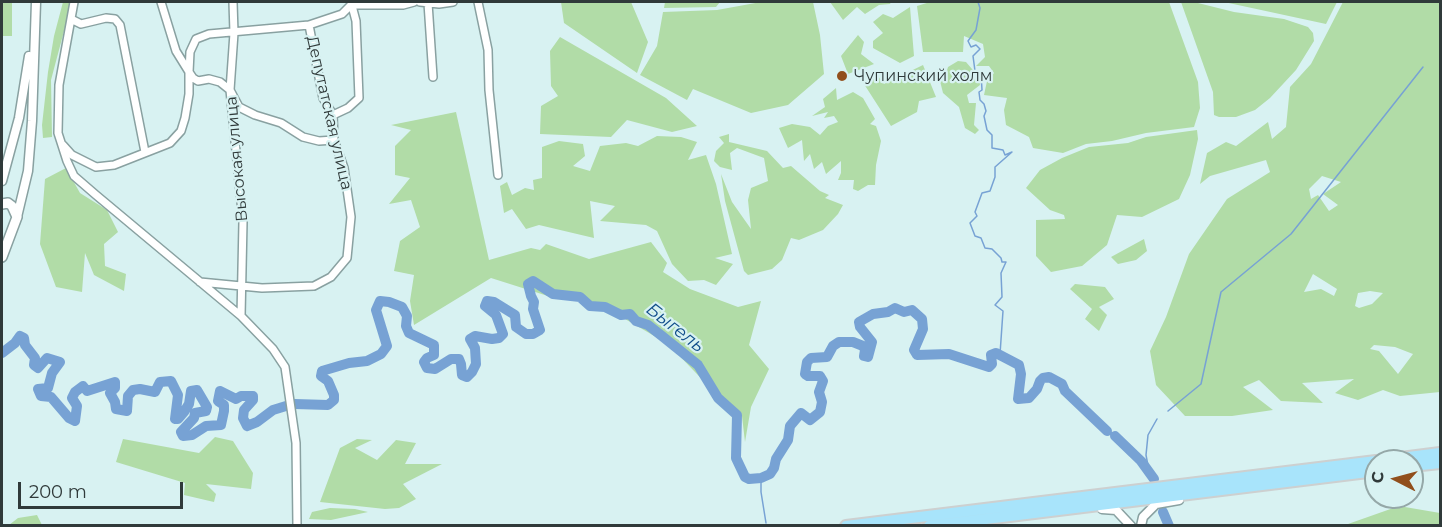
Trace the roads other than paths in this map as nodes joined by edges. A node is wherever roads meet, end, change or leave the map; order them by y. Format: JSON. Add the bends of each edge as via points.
{"nodes":[{"id":1,"x":36,"y":2,"type":"edge"},
{"id":2,"x":74,"y":2,"type":"edge"},
{"id":3,"x":161,"y":2,"type":"edge"},
{"id":4,"x":233,"y":2,"type":"edge"},
{"id":5,"x":414,"y":2,"type":"edge"},
{"id":6,"x":424,"y":2,"type":"edge"},
{"id":7,"x":453,"y":2,"type":"edge"},
{"id":8,"x":478,"y":2,"type":"edge"},
{"id":9,"x":351,"y":3,"type":"edge"},
{"id":10,"x":71,"y":19,"type":"junction"},
{"id":11,"x":34,"y":23,"type":"junction"},
{"id":12,"x":309,"y":25,"type":"junction"},
{"id":13,"x":234,"y":33,"type":"junction"},
{"id":14,"x":189,"y":72,"type":"junction"},
{"id":15,"x":433,"y":77,"type":"dead end"},
{"id":16,"x":198,"y":81,"type":"junction"},
{"id":17,"x":230,"y":90,"type":"junction"},
{"id":18,"x":189,"y":93,"type":"junction"},
{"id":19,"x":333,"y":115,"type":"junction"},
{"id":20,"x":61,"y":140,"type":"junction"},
{"id":21,"x":334,"y":140,"type":"junction"},
{"id":22,"x":145,"y":152,"type":"junction"},
{"id":23,"x":498,"y":175,"type":"dead end"},
{"id":24,"x":2,"y":180,"type":"edge"},
{"id":25,"x":2,"y":204,"type":"edge"},
{"id":26,"x":17,"y":217,"type":"junction"},
{"id":27,"x":2,"y":257,"type":"edge"},
{"id":28,"x":200,"y":282,"type":"junction"},
{"id":29,"x":242,"y":285,"type":"junction"},
{"id":30,"x":241,"y":316,"type":"junction"},
{"id":31,"x":1440,"y":453,"type":"edge"},
{"id":32,"x":1424,"y":455,"type":"edge"},
{"id":33,"x":1364,"y":462,"type":"edge"},
{"id":34,"x":1440,"y":463,"type":"edge"},
{"id":35,"x":1424,"y":465,"type":"edge"},
{"id":36,"x":1364,"y":472,"type":"edge"},
{"id":37,"x":1223,"y":490,"type":"junction"},
{"id":38,"x":1063,"y":509,"type":"junction"},
{"id":39,"x":297,"y":525,"type":"edge"},
{"id":40,"x":846,"y":525,"type":"edge"},
{"id":41,"x":928,"y":525,"type":"edge"},
{"id":42,"x":1131,"y":525,"type":"edge"},
{"id":43,"x":1141,"y":525,"type":"edge"}],
"edges":[{"from":1,"to":11,"type":"street"},
{"from":2,"to":10,"type":"street"},
{"from":3,"to":14,"type":"street","via":[[176,51]]},
{"from":4,"to":13,"type":"street","name":"Высокая улица"},
{"from":5,"to":9,"type":"street"},
{"from":6,"to":7,"type":"street"},
{"from":6,"to":15,"type":"street"},
{"from":8,"to":23,"type":"street","via":[[488,50]]},
{"from":9,"to":12,"type":"street","via":[[342,14]]},
{"from":9,"to":19,"type":"street","via":[[356,21],[359,98]]},
{"from":10,"to":20,"type":"street","via":[[59,85]]},
{"from":10,"to":22,"type":"street","via":[[81,24],[115,19],[120,25]]},
{"from":11,"to":24,"type":"street","via":[[19,118]]},
{"from":11,"to":26,"type":"street","via":[[28,171]]},
{"from":12,"to":13,"type":"street"},
{"from":12,"to":19,"type":"street","name":"Депутатская улица","via":[[323,98]]},
{"from":13,"to":14,"type":"street","via":[[196,39],[190,52]]},
{"from":13,"to":17,"type":"street","name":"Высокая улица"},
{"from":14,"to":16,"type":"street"},
{"from":14,"to":18,"type":"street"},
{"from":16,"to":17,"type":"street","via":[[220,82]]},
{"from":16,"to":18,"type":"street"},
{"from":17,"to":21,"type":"street","via":[[239,107],[255,115],[281,123],[303,137]]},
{"from":17,"to":29,"type":"street","name":"Высокая улица","via":[[243,222]]},
{"from":18,"to":22,"type":"street","via":[[180,131],[170,143]]},
{"from":19,"to":21,"type":"street","name":"Депутатская улица"},
{"from":20,"to":22,"type":"street","via":[[72,155],[96,167],[114,165]]},
{"from":20,"to":28,"type":"street","via":[[74,176]]},
{"from":21,"to":29,"type":"street","name":"Депутатская улица","via":[[344,168],[351,217],[347,258],[331,277],[314,286]]},
{"from":25,"to":26,"type":"main road","via":[[12,206]]},
{"from":26,"to":27,"type":"main road"},
{"from":28,"to":29,"type":"street","name":"Депутатская улица"},
{"from":28,"to":30,"type":"street"},
{"from":29,"to":30,"type":"street","name":"Высокая улица"},
{"from":30,"to":39,"type":"street","via":[[273,349],[285,368],[296,443]]},
{"from":31,"to":32,"type":"highway"},
{"from":33,"to":40,"type":"highway"},
{"from":34,"to":35,"type":"highway"},
{"from":36,"to":37,"type":"highway"},
{"from":37,"to":38,"type":"highway"},
{"from":37,"to":43,"type":"street","via":[[1156,504],[1143,517]]},
{"from":38,"to":41,"type":"highway"},
{"from":38,"to":42,"type":"street","via":[[1109,508],[1121,513]]}]}
